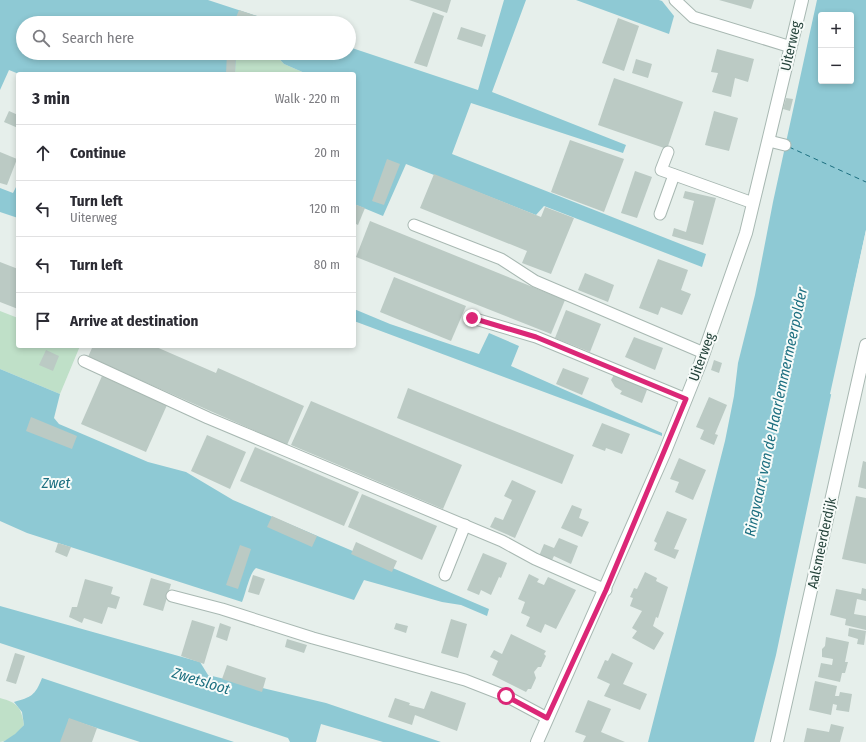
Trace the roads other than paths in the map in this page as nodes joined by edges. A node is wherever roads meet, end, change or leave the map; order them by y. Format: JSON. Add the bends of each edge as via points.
{"nodes":[{"id":1,"x":675,"y":0,"type":"edge"},
{"id":2,"x":802,"y":0,"type":"edge"},
{"id":3,"x":791,"y":47,"type":"junction"},
{"id":4,"x":769,"y":141,"type":"junction"},
{"id":5,"x":785,"y":145,"type":"dead end"},
{"id":6,"x":668,"y":152,"type":"dead end"},
{"id":7,"x":674,"y":175,"type":"junction"},
{"id":8,"x":753,"y":203,"type":"junction"},
{"id":9,"x":660,"y":214,"type":"dead end"},
{"id":10,"x":414,"y":225,"type":"dead end"},
{"id":11,"x":472,"y":318,"type":"dead end"},
{"id":12,"x":866,"y":345,"type":"edge"},
{"id":13,"x":704,"y":352,"type":"junction"},
{"id":14,"x":84,"y":361,"type":"dead end"},
{"id":15,"x":686,"y":399,"type":"junction"},
{"id":16,"x":465,"y":525,"type":"junction"},
{"id":17,"x":444,"y":575,"type":"dead end"},
{"id":18,"x":606,"y":590,"type":"junction"},
{"id":19,"x":172,"y":596,"type":"dead end"},
{"id":20,"x":547,"y":718,"type":"junction"},
{"id":21,"x":537,"y":742,"type":"edge"},
{"id":22,"x":777,"y":742,"type":"edge"}],
"edges":[{"from":1,"to":3,"type":"lane","via":[[693,17]]},
{"from":2,"to":3,"type":"street","name":"Uiterweg"},
{"from":3,"to":4,"type":"street","name":"Uiterweg"},
{"from":4,"to":5,"type":"lane"},
{"from":4,"to":8,"type":"street","name":"Uiterweg"},
{"from":6,"to":7,"type":"lane","via":[[661,170]]},
{"from":7,"to":8,"type":"lane"},
{"from":7,"to":9,"type":"lane"},
{"from":8,"to":13,"type":"street","name":"Uiterweg","via":[[746,233]]},
{"from":10,"to":13,"type":"lane","via":[[501,259],[535,281]]},
{"from":11,"to":15,"type":"lane","via":[[536,337]]},
{"from":12,"to":22,"type":"street","name":"Aalsmeerderdijk"},
{"from":13,"to":15,"type":"street","name":"Uiterweg"},
{"from":14,"to":16,"type":"lane","via":[[208,418]]},
{"from":15,"to":18,"type":"street","name":"Uiterweg"},
{"from":16,"to":17,"type":"lane"},
{"from":16,"to":18,"type":"lane"},
{"from":18,"to":20,"type":"street","name":"Uiterweg"},
{"from":19,"to":20,"type":"lane","via":[[465,680],[506,696]]},
{"from":20,"to":21,"type":"street","name":"Uiterweg"}]}
